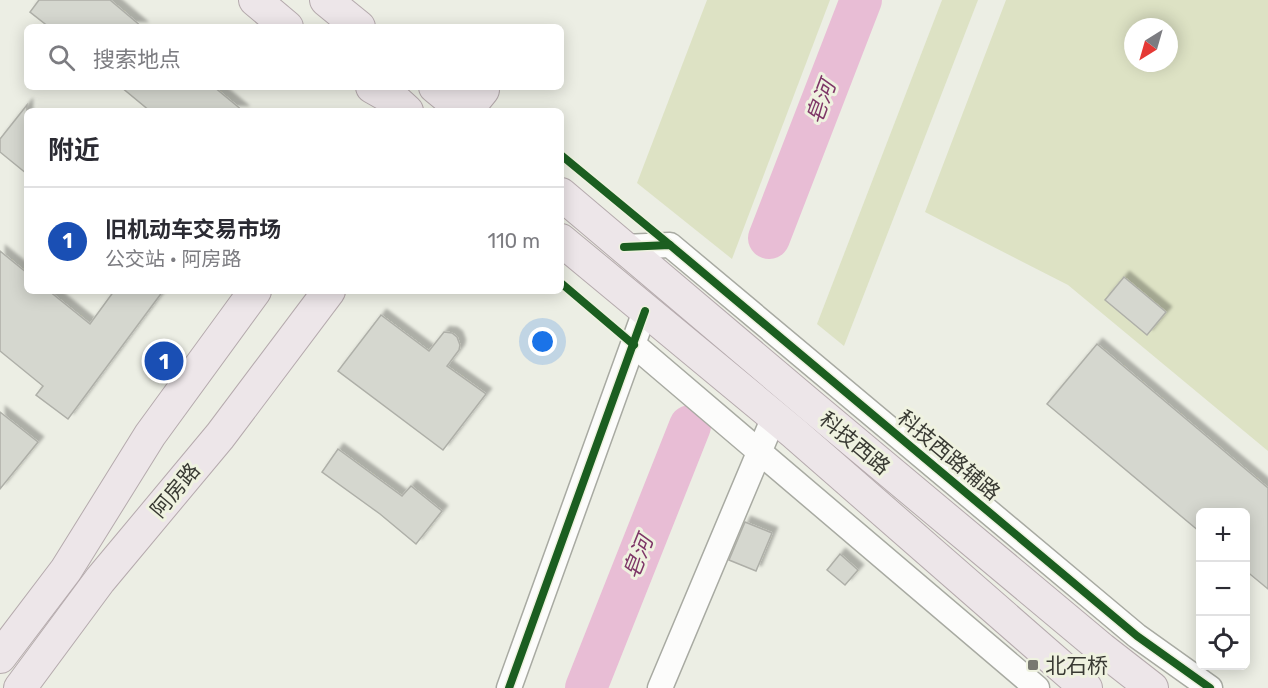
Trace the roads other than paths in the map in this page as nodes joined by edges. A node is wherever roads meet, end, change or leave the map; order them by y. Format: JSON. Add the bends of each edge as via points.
{"nodes":[{"id":1,"x":255,"y":0,"type":"edge"},
{"id":2,"x":326,"y":0,"type":"edge"},
{"id":3,"x":283,"y":24,"type":"edge"},
{"id":4,"x":354,"y":24,"type":"edge"},
{"id":5,"x":441,"y":90,"type":"edge"},
{"id":6,"x":471,"y":104,"type":"edge"},
{"id":7,"x":564,"y":197,"type":"edge"},
{"id":8,"x":564,"y":243,"type":"edge"},
{"id":9,"x":624,"y":247,"type":"junction"},
{"id":10,"x":253,"y":294,"type":"edge"},
{"id":11,"x":327,"y":294,"type":"edge"},
{"id":12,"x":645,"y":311,"type":"junction"},
{"id":13,"x":634,"y":345,"type":"junction"},
{"id":14,"x":774,"y":417,"type":"junction"},
{"id":15,"x":759,"y":452,"type":"junction"},
{"id":16,"x":0,"y":657,"type":"edge"},
{"id":17,"x":20,"y":688,"type":"edge"},
{"id":18,"x":509,"y":688,"type":"edge"},
{"id":19,"x":660,"y":688,"type":"edge"},
{"id":20,"x":1037,"y":688,"type":"edge"},
{"id":21,"x":1086,"y":688,"type":"edge"},
{"id":22,"x":1152,"y":688,"type":"edge"},
{"id":23,"x":1210,"y":688,"type":"edge"}],
"edges":[{"from":1,"to":3,"type":"main road"},
{"from":2,"to":4,"type":"main road"},
{"from":5,"to":6,"type":"main road"},
{"from":7,"to":9,"type":"main road","name":"科技西路"},
{"from":8,"to":12,"type":"main road","name":"科技西路"},
{"from":9,"to":22,"type":"main road","name":"科技西路"},
{"from":9,"to":23,"type":"street","name":"科技西路辅路","via":[[670,245],[1137,636]]},
{"from":10,"to":16,"type":"main road","via":[[150,435],[66,570]]},
{"from":11,"to":17,"type":"main road","name":"阿房路","via":[[220,436],[100,579]]},
{"from":12,"to":13,"type":"street"},
{"from":12,"to":14,"type":"main road","name":"科技西路"},
{"from":13,"to":15,"type":"street"},
{"from":13,"to":18,"type":"street"},
{"from":14,"to":15,"type":"street"},
{"from":14,"to":21,"type":"main road","name":"科技西路"},
{"from":15,"to":19,"type":"street"},
{"from":15,"to":20,"type":"street"}]}
